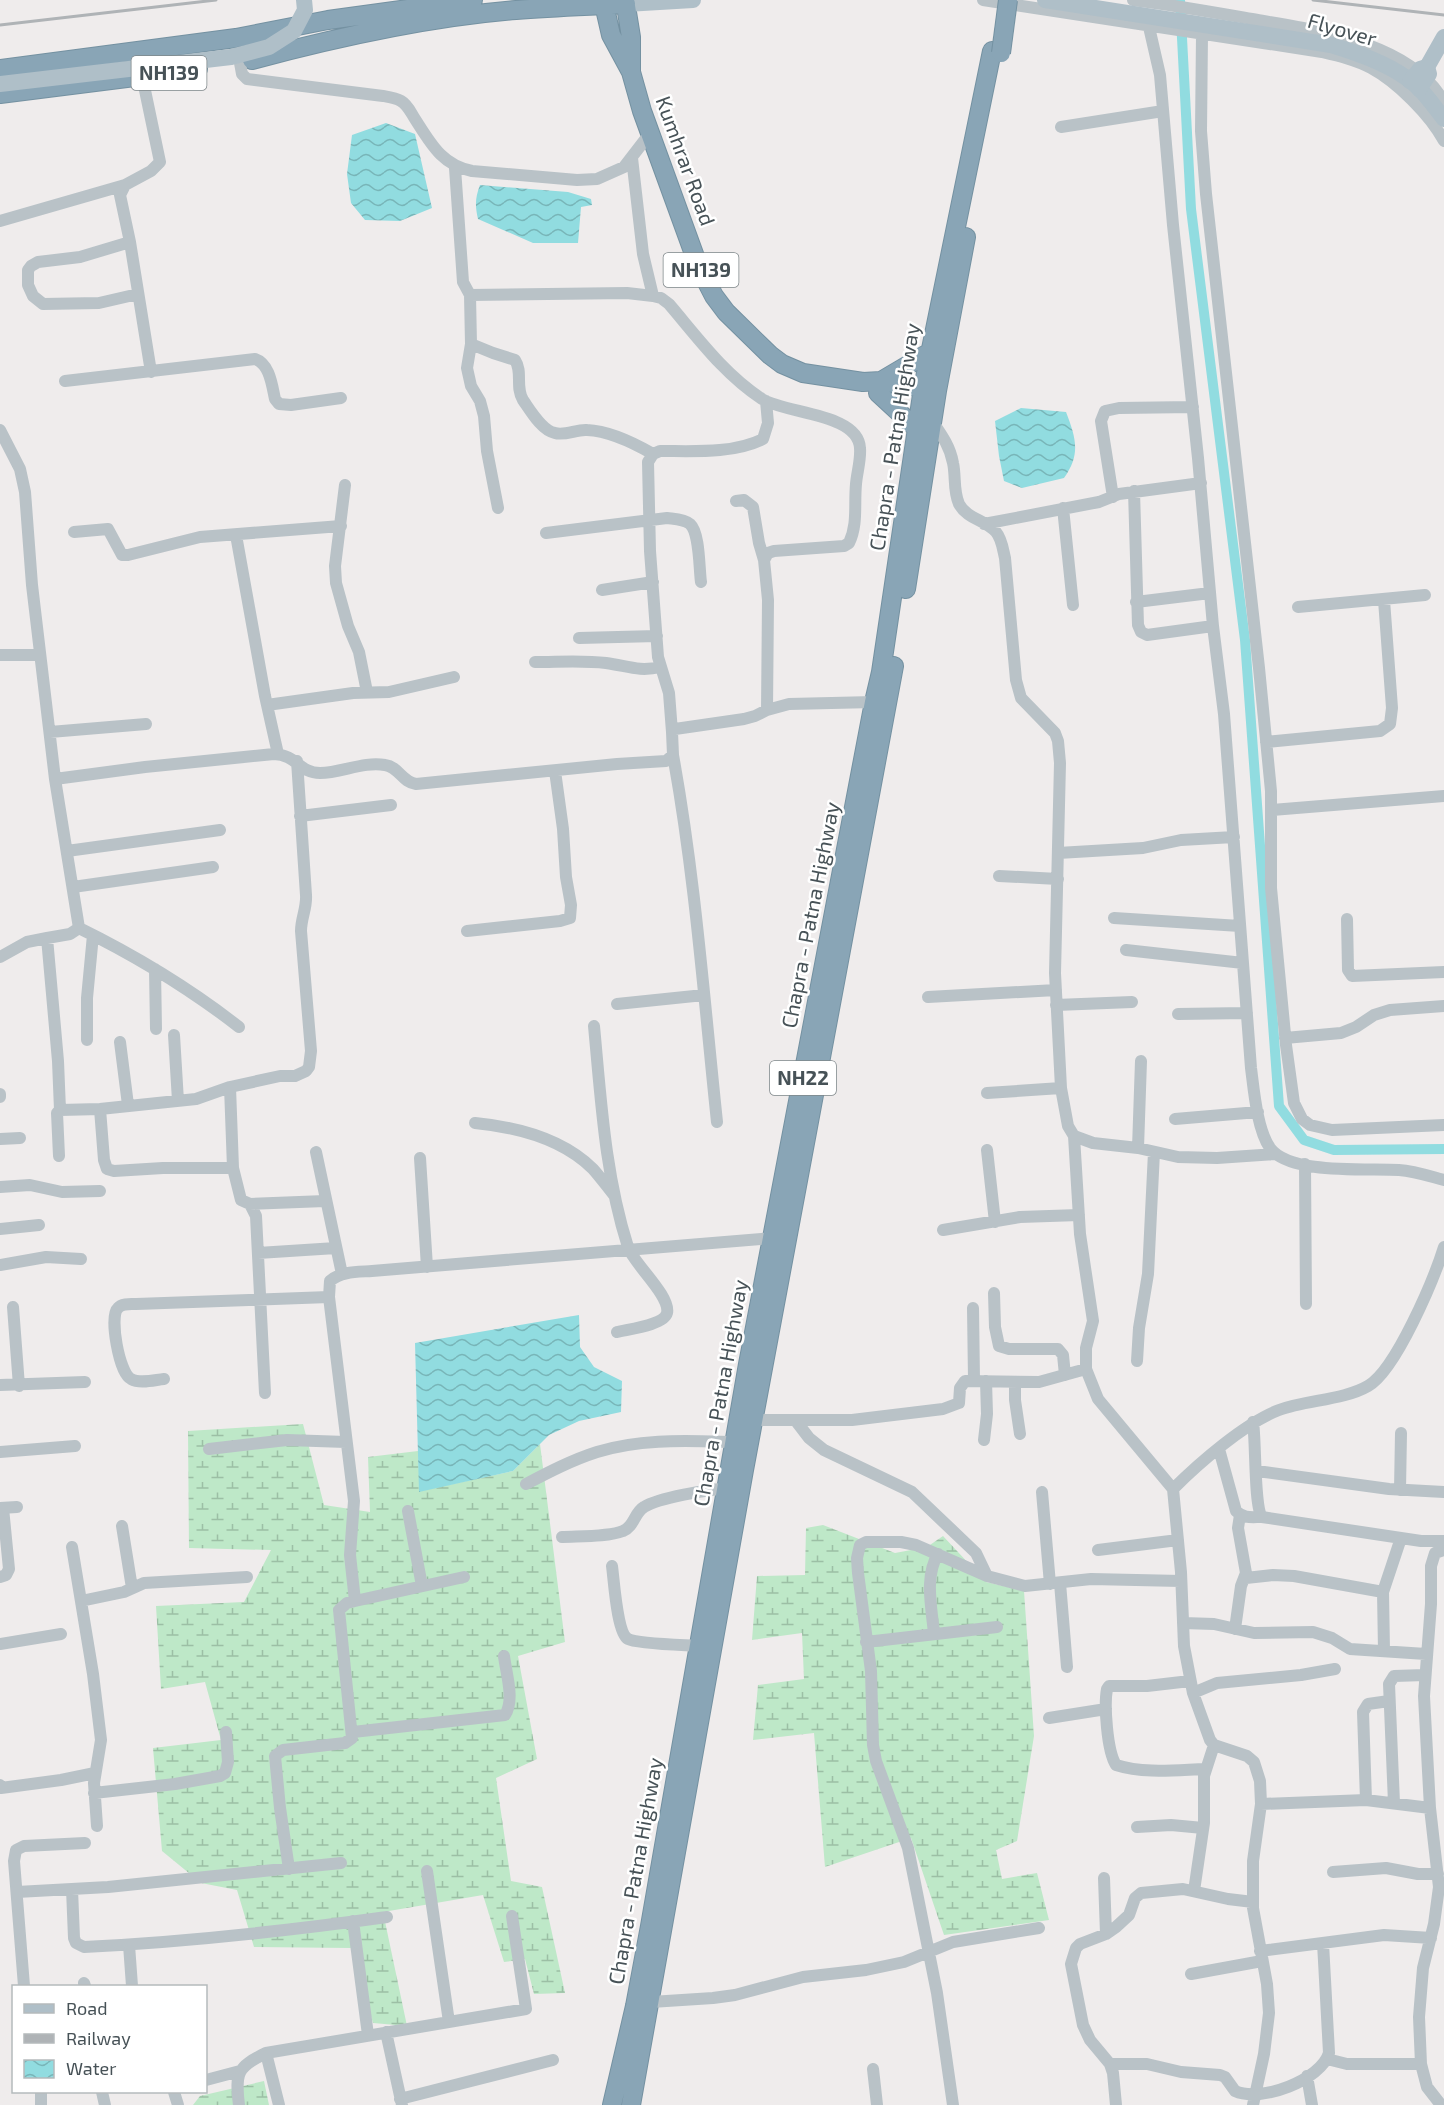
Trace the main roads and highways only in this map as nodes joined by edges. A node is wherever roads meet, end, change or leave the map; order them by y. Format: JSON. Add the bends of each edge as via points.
{"nodes":[{"id":1,"x":304,"y":0,"type":"edge"},
{"id":2,"x":473,"y":0,"type":"edge"},
{"id":3,"x":693,"y":0,"type":"edge"},
{"id":4,"x":998,"y":0,"type":"edge"},
{"id":5,"x":1008,"y":0,"type":"edge"},
{"id":6,"x":1045,"y":0,"type":"edge"},
{"id":7,"x":625,"y":2,"type":"edge"},
{"id":8,"x":603,"y":3,"type":"edge"},
{"id":9,"x":320,"y":22,"type":"junction"},
{"id":10,"x":1444,"y":37,"type":"edge"},
{"id":11,"x":316,"y":43,"type":"junction"},
{"id":12,"x":996,"y":52,"type":"junction"},
{"id":13,"x":0,"y":69,"type":"edge"},
{"id":14,"x":631,"y":72,"type":"junction"},
{"id":15,"x":0,"y":84,"type":"edge"},
{"id":16,"x":1414,"y":85,"type":"junction"},
{"id":17,"x":0,"y":94,"type":"edge"},
{"id":18,"x":1444,"y":120,"type":"edge"},
{"id":19,"x":930,"y":352,"type":"junction"},
{"id":20,"x":880,"y":387,"type":"junction"},
{"id":21,"x":929,"y":395,"type":"junction"},
{"id":22,"x":924,"y":425,"type":"junction"},
{"id":23,"x":612,"y":2105,"type":"edge"},
{"id":24,"x":631,"y":2105,"type":"edge"}],
"edges":[{"from":1,"to":15,"type":"main road","bridge":true,"via":[[305,10],[294,32],[269,46],[231,57]]},
{"from":2,"to":9,"type":"highway","number":"NH139"},
{"from":3,"to":7,"type":"main road"},
{"from":4,"to":12,"type":"highway","number":"NH22"},
{"from":5,"to":12,"type":"highway","number":"NH22","bridge":true},
{"from":6,"to":16,"type":"main road","name":"Flyover","via":[[1331,45],[1387,67]]},
{"from":7,"to":8,"type":"highway","number":"NH139"},
{"from":7,"to":14,"type":"highway","name":"Kumhrar Road","number":"NH139"},
{"from":8,"to":11,"type":"highway","number":"NH139","via":[[455,17]]},
{"from":8,"to":14,"type":"highway","name":"Kumhrar Road","number":"NH139","via":[[611,35]]},
{"from":9,"to":11,"type":"highway"},
{"from":9,"to":13,"type":"highway","number":"NH139","via":[[236,38]]},
{"from":10,"to":16,"type":"main road","bridge":true,"via":[[1427,68],[1420,69]]},
{"from":11,"to":17,"type":"highway","number":"NH139","via":[[240,63]]},
{"from":12,"to":19,"type":"highway","name":"Chapra - Patna Highway","number":"NH22"},
{"from":12,"to":21,"type":"highway","name":"Chapra - Patna Highway","number":"NH22"},
{"from":14,"to":20,"type":"highway","name":"Kumhrar Road","number":"NH139","via":[[698,265],[726,312],[782,364],[803,373]]},
{"from":16,"to":18,"type":"main road","name":"Flyover"},
{"from":19,"to":20,"type":"highway"},
{"from":19,"to":21,"type":"highway","name":"Chapra - Patna Highway","number":"NH22"},
{"from":20,"to":21,"type":"highway","name":"Kumhrar Road","number":"NH139"},
{"from":20,"to":22,"type":"highway"},
{"from":21,"to":22,"type":"highway","name":"Chapra - Patna Highway","number":"NH22"},
{"from":22,"to":23,"type":"highway","name":"Chapra - Patna Highway","number":"NH22","via":[[882,672],[726,1489],[650,1926]]},
{"from":22,"to":24,"type":"highway","name":"Chapra - Patna Highway","number":"NH22","via":[[892,680]]}]}
